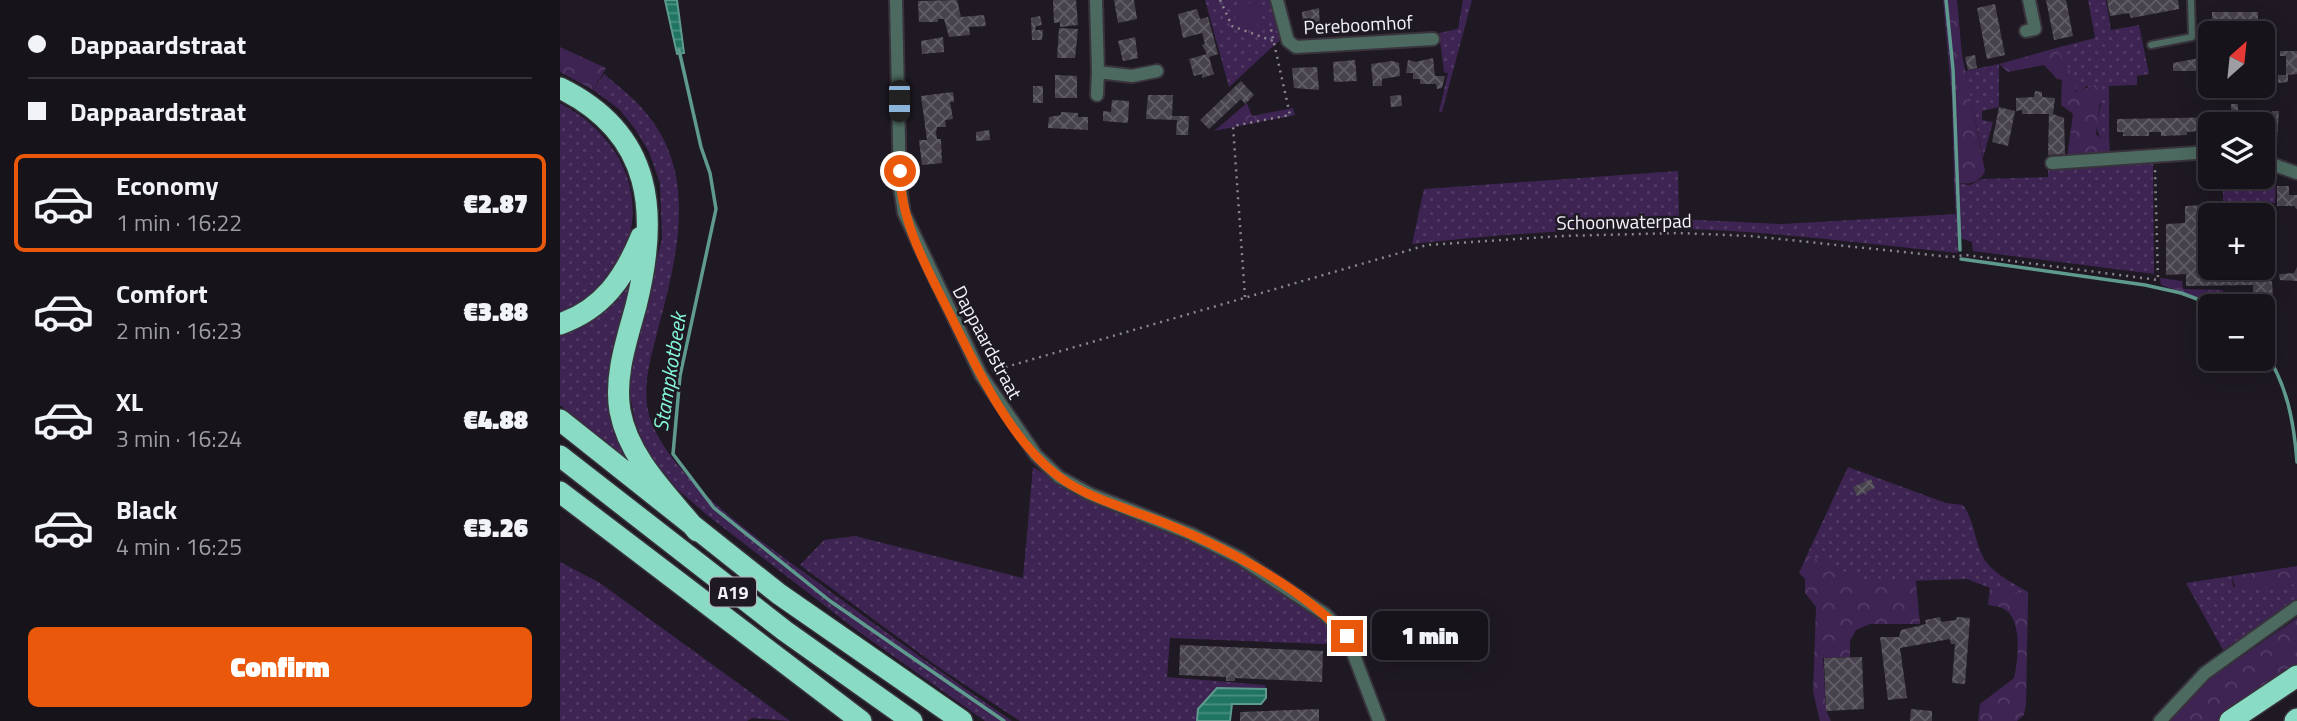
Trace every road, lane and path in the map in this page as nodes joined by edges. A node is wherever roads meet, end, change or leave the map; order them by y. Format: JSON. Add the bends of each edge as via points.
{"nodes":[{"id":1,"x":896,"y":0,"type":"edge"},
{"id":2,"x":1096,"y":0,"type":"edge"},
{"id":3,"x":1220,"y":0,"type":"edge"},
{"id":4,"x":1277,"y":0,"type":"edge"},
{"id":5,"x":2029,"y":0,"type":"edge"},
{"id":6,"x":2191,"y":0,"type":"edge"},
{"id":7,"x":2026,"y":31,"type":"dead end"},
{"id":8,"x":1433,"y":39,"type":"dead end"},
{"id":9,"x":2151,"y":45,"type":"dead end"},
{"id":10,"x":1098,"y":72,"type":"junction"},
{"id":11,"x":1157,"y":72,"type":"dead end"},
{"id":12,"x":560,"y":88,"type":"edge"},
{"id":13,"x":1097,"y":95,"type":"dead end"},
{"id":14,"x":2198,"y":152,"type":"edge"},
{"id":15,"x":2155,"y":154,"type":"junction"},
{"id":16,"x":2052,"y":163,"type":"dead end"},
{"id":17,"x":2275,"y":166,"type":"edge"},
{"id":18,"x":2297,"y":173,"type":"edge"},
{"id":19,"x":649,"y":219,"type":"junction"},
{"id":20,"x":1245,"y":297,"type":"junction"},
{"id":21,"x":560,"y":324,"type":"edge"},
{"id":22,"x":981,"y":375,"type":"junction"},
{"id":23,"x":560,"y":420,"type":"edge"},
{"id":24,"x":560,"y":456,"type":"edge"},
{"id":25,"x":565,"y":498,"type":"edge"},
{"id":26,"x":697,"y":531,"type":"junction"},
{"id":27,"x":2297,"y":607,"type":"edge"},
{"id":28,"x":2297,"y":676,"type":"edge"},
{"id":29,"x":861,"y":721,"type":"edge"},
{"id":30,"x":912,"y":721,"type":"edge"},
{"id":31,"x":962,"y":721,"type":"edge"},
{"id":32,"x":1379,"y":721,"type":"edge"},
{"id":33,"x":2160,"y":721,"type":"edge"},
{"id":34,"x":2230,"y":721,"type":"edge"}],
"edges":[{"from":1,"to":22,"type":"street","name":"Dappaardstraat","via":[[904,213]]},
{"from":2,"to":10,"type":"street"},
{"from":3,"to":20,"type":"path","via":[[1233,26],[1273,41],[1290,116],[1233,126]]},
{"from":4,"to":8,"type":"street","name":"Pereboomhof","via":[[1288,41],[1296,47]]},
{"from":5,"to":7,"type":"street","via":[[2035,29]]},
{"from":6,"to":9,"type":"lane","via":[[2192,37]]},
{"from":10,"to":11,"type":"street","via":[[1132,76]]},
{"from":10,"to":13,"type":"street"},
{"from":12,"to":19,"type":"highway","via":[[619,131],[644,179]]},
{"from":14,"to":15,"type":"street"},
{"from":15,"to":16,"type":"street"},
{"from":15,"to":20,"type":"path","name":"Schoonwaterpad","via":[[2158,280],[1966,256],[1679,233],[1427,245]]},
{"from":17,"to":18,"type":"street"},
{"from":19,"to":21,"type":"highway","via":[[629,265],[609,295],[582,317]]},
{"from":19,"to":26,"type":"highway","via":[[645,264],[626,335],[620,409],[641,462]]},
{"from":20,"to":22,"type":"path","name":"Schoonwaterpad"},
{"from":22,"to":32,"type":"street","name":"Dappaardstraat","via":[[1036,456],[1059,477],[1222,548],[1325,614],[1347,636]]},
{"from":23,"to":26,"type":"highway"},
{"from":24,"to":30,"type":"highway","number":"A19","via":[[785,631]]},
{"from":25,"to":29,"type":"highway","number":"A19"},
{"from":26,"to":31,"type":"highway"},
{"from":27,"to":33,"type":"street","via":[[2205,673]]},
{"from":28,"to":34,"type":"highway"}]}
